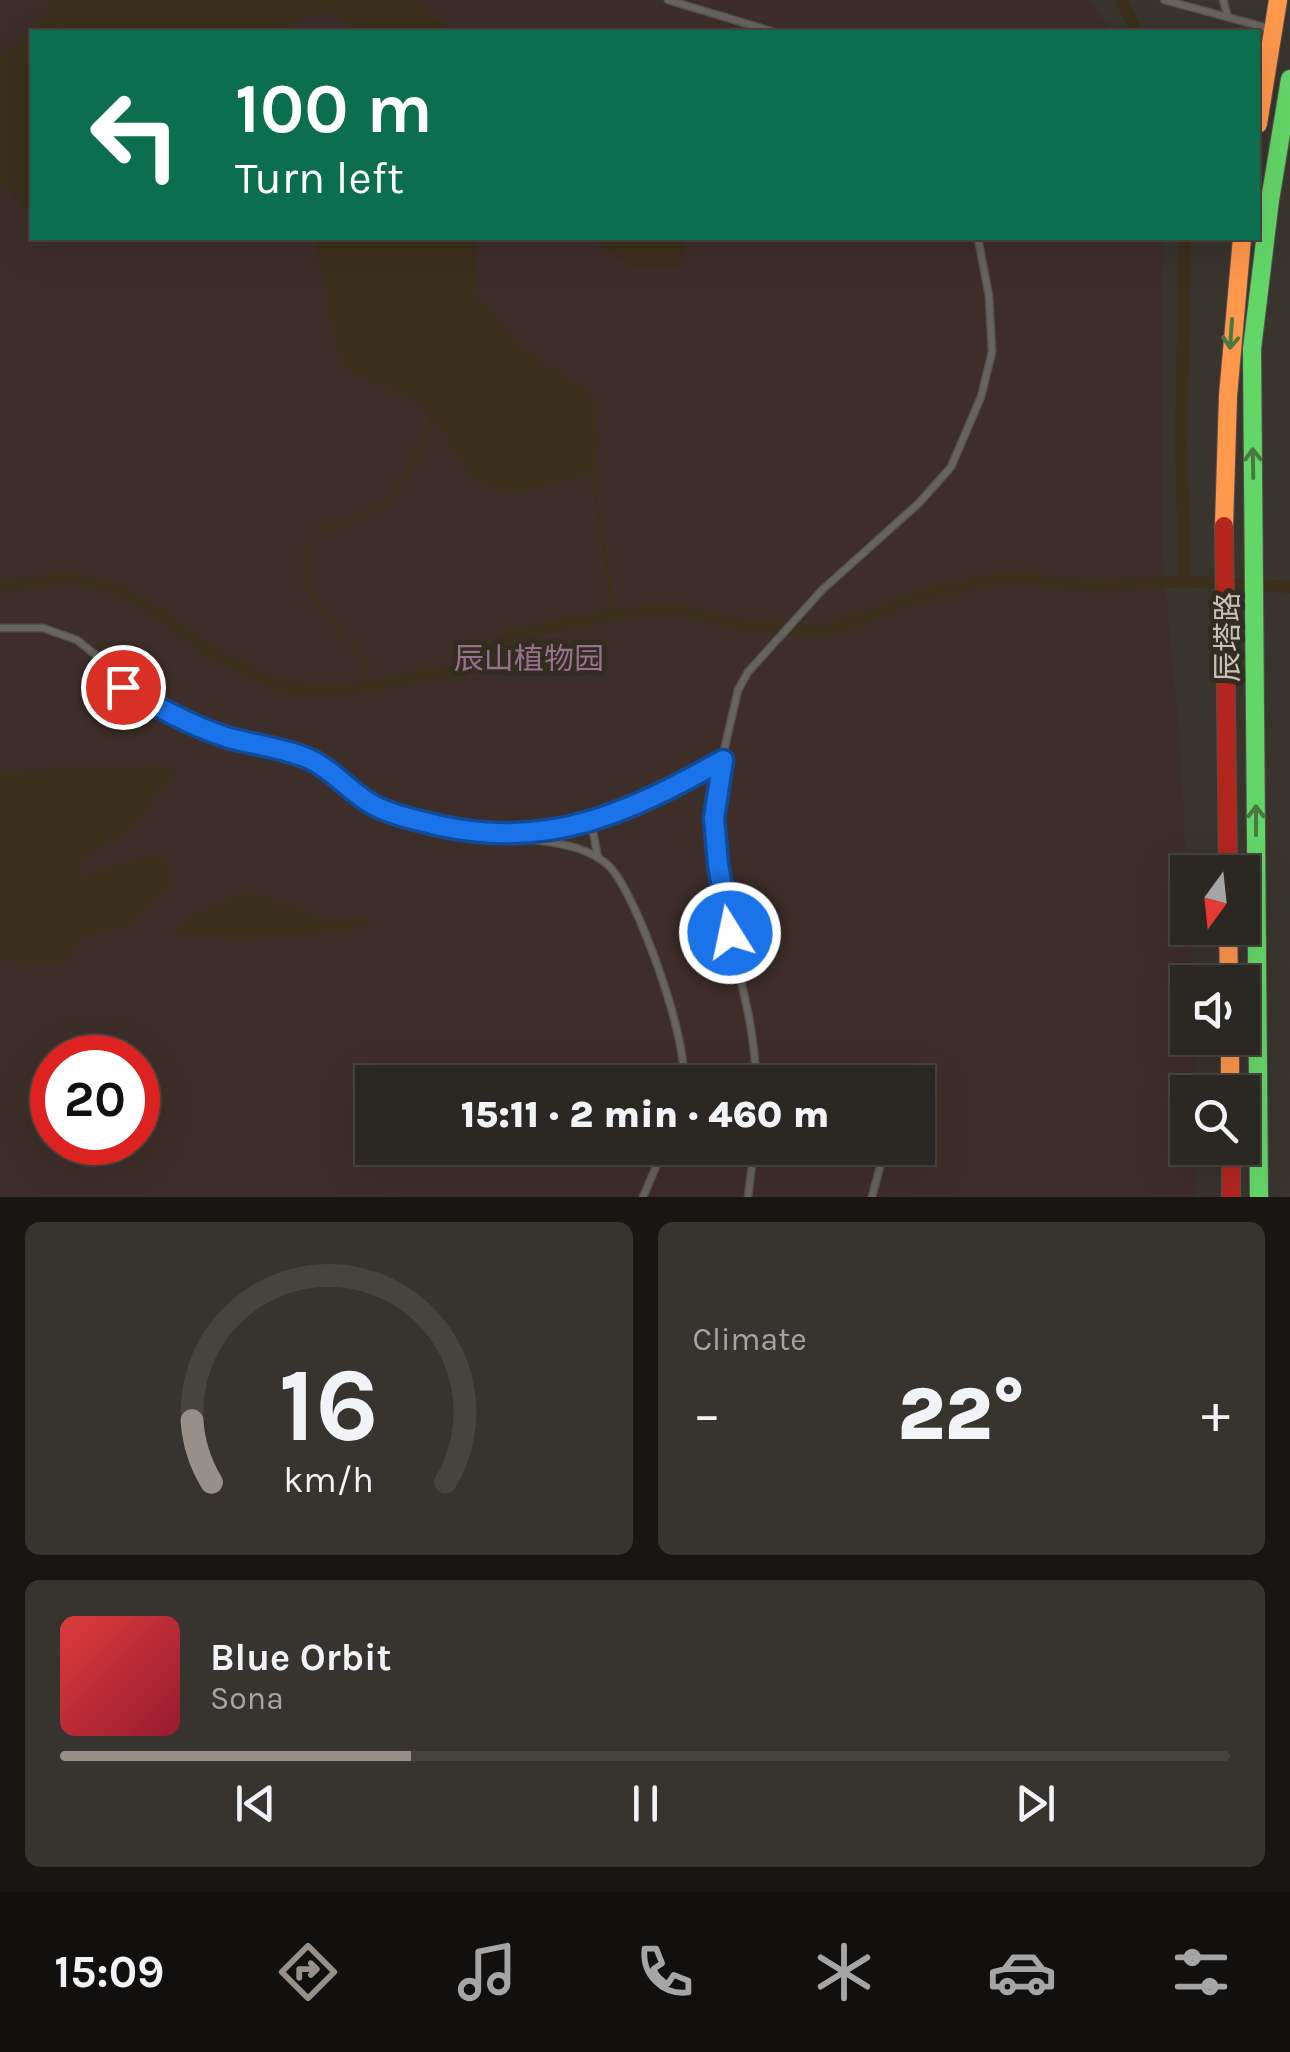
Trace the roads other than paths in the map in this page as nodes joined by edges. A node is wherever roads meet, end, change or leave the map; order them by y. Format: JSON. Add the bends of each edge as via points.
{"nodes":[{"id":1,"x":668,"y":0,"type":"edge"},
{"id":2,"x":1164,"y":0,"type":"edge"},
{"id":3,"x":1223,"y":0,"type":"edge"},
{"id":4,"x":1278,"y":0,"type":"edge"},
{"id":5,"x":1229,"y":18,"type":"junction"},
{"id":6,"x":1272,"y":29,"type":"junction"},
{"id":7,"x":767,"y":30,"type":"edge"},
{"id":8,"x":1290,"y":79,"type":"edge"},
{"id":9,"x":1260,"y":110,"type":"edge"},
{"id":10,"x":978,"y":240,"type":"edge"},
{"id":11,"x":1242,"y":240,"type":"edge"},
{"id":12,"x":0,"y":628,"type":"edge"},
{"id":13,"x":723,"y":760,"type":"junction"},
{"id":14,"x":591,"y":821,"type":"junction"},
{"id":15,"x":511,"y":836,"type":"junction"},
{"id":16,"x":1228,"y":855,"type":"edge"},
{"id":17,"x":598,"y":859,"type":"junction"},
{"id":18,"x":685,"y":1065,"type":"edge"},
{"id":19,"x":754,"y":1065,"type":"edge"},
{"id":20,"x":657,"y":1165,"type":"edge"},
{"id":21,"x":752,"y":1165,"type":"edge"},
{"id":22,"x":880,"y":1165,"type":"edge"},
{"id":23,"x":1231,"y":1165,"type":"edge"},
{"id":24,"x":644,"y":1197,"type":"edge"},
{"id":25,"x":748,"y":1197,"type":"edge"},
{"id":26,"x":872,"y":1197,"type":"edge"},
{"id":27,"x":1231,"y":1197,"type":"edge"},
{"id":28,"x":1259,"y":1197,"type":"edge"}],
"edges":[{"from":1,"to":7,"type":"lane"},
{"from":2,"to":5,"type":"lane"},
{"from":3,"to":5,"type":"lane"},
{"from":4,"to":6,"type":"main road"},
{"from":5,"to":6,"type":"lane"},
{"from":6,"to":9,"type":"main road"},
{"from":28,"to":8,"type":"main road","name":"辰塔路","one_way":true,"via":[[1252,348]]},
{"from":10,"to":13,"type":"lane","via":[[992,352],[951,467],[766,652],[738,690]]},
{"from":11,"to":16,"type":"main road","name":"辰塔路","one_way":true,"via":[[1224,452]]},
{"from":12,"to":15,"type":"lane","via":[[44,628],[76,640],[123,687],[156,706],[206,730],[318,762],[377,807]]},
{"from":13,"to":14,"type":"lane","via":[[662,794]]},
{"from":13,"to":19,"type":"lane","via":[[714,818],[718,864]]},
{"from":14,"to":15,"type":"lane"},
{"from":14,"to":17,"type":"lane"},
{"from":15,"to":17,"type":"lane","via":[[578,848]]},
{"from":17,"to":18,"type":"lane","via":[[628,891]]},
{"from":20,"to":24,"type":"lane"},
{"from":21,"to":25,"type":"lane"},
{"from":22,"to":26,"type":"lane"},
{"from":23,"to":27,"type":"main road"}]}
